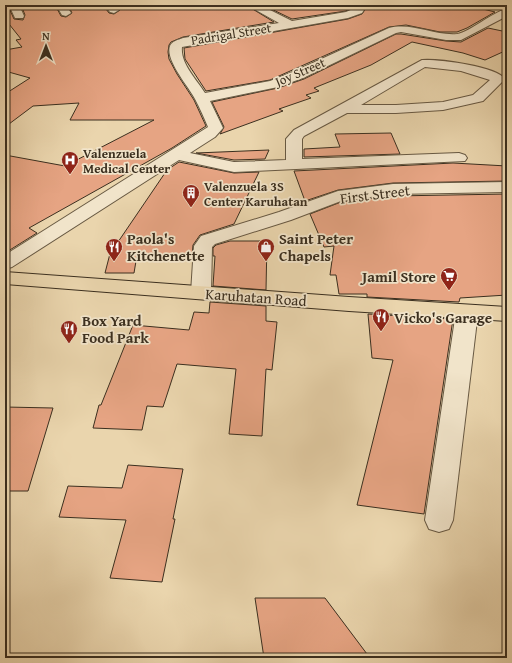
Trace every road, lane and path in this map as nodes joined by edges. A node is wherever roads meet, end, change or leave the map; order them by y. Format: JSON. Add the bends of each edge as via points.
{"nodes":[{"id":1,"x":14,"y":5,"type":"edge"},
{"id":2,"x":252,"y":5,"type":"edge"},
{"id":3,"x":362,"y":5,"type":"edge"},
{"id":4,"x":507,"y":12,"type":"edge"},
{"id":5,"x":19,"y":16,"type":"dead end"},
{"id":6,"x":291,"y":25,"type":"junction"},
{"id":7,"x":202,"y":98,"type":"junction"},
{"id":8,"x":344,"y":109,"type":"junction"},
{"id":9,"x":176,"y":155,"type":"junction"},
{"id":10,"x":459,"y":158,"type":"dead end"},
{"id":11,"x":294,"y":165,"type":"junction"},
{"id":12,"x":507,"y":187,"type":"edge"},
{"id":13,"x":5,"y":263,"type":"edge"},
{"id":14,"x":5,"y":278,"type":"edge"},
{"id":15,"x":201,"y":293,"type":"junction"},
{"id":16,"x":467,"y":312,"type":"junction"},
{"id":17,"x":507,"y":314,"type":"edge"},
{"id":18,"x":439,"y":520,"type":"dead end"}],
"edges":[{"from":1,"to":5,"type":"street"},
{"from":2,"to":6,"type":"street"},
{"from":3,"to":6,"type":"street","name":"Padrigal Street","via":[[356,12],[348,15]]},
{"from":4,"to":7,"type":"street","name":"Joy Street","via":[[461,37],[393,30],[298,75],[273,84]]},
{"from":6,"to":7,"type":"street","name":"Padrigal Street","via":[[176,45],[174,49],[177,58]]},
{"from":7,"to":9,"type":"street","name":"Padrigal Street","via":[[216,128]]},
{"from":8,"to":8,"type":"street","via":[[422,64],[429,63],[491,75],[498,79],[478,98],[443,106]]},
{"from":8,"to":11,"type":"street","via":[[298,133],[294,139]]},
{"from":9,"to":11,"type":"street","via":[[234,167]]},
{"from":9,"to":13,"type":"street","name":"Padrigal Street"},
{"from":10,"to":11,"type":"street"},
{"from":12,"to":15,"type":"street","name":"First Street","via":[[393,189],[338,196],[208,240],[203,246]]},
{"from":14,"to":15,"type":"main road","name":"Karuhatan Road"},
{"from":15,"to":16,"type":"main road","name":"Karuhatan Road"},
{"from":16,"to":17,"type":"main road","name":"Karuhatan Road"},
{"from":16,"to":18,"type":"street"}]}
